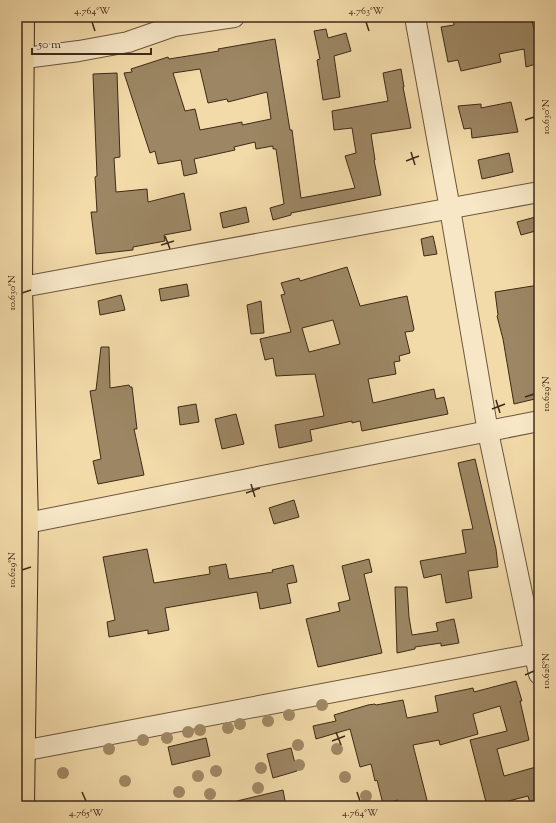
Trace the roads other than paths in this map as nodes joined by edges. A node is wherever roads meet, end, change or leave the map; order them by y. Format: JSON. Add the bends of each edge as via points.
{"nodes":[{"id":1,"x":23,"y":17,"type":"edge"},
{"id":2,"x":234,"y":17,"type":"edge"},
{"id":3,"x":415,"y":17,"type":"edge"},
{"id":4,"x":20,"y":59,"type":"edge"},
{"id":5,"x":539,"y":192,"type":"edge"},
{"id":6,"x":450,"y":209,"type":"junction"},
{"id":7,"x":19,"y":288,"type":"edge"},
{"id":8,"x":539,"y":421,"type":"edge"},
{"id":9,"x":488,"y":432,"type":"junction"},
{"id":10,"x":22,"y":524,"type":"edge"},
{"id":11,"x":537,"y":653,"type":"edge"},
{"id":12,"x":539,"y":674,"type":"edge"},
{"id":13,"x":21,"y":751,"type":"edge"},
{"id":14,"x":23,"y":806,"type":"edge"}],
"edges":[{"from":1,"to":4,"type":"highway"},
{"from":2,"to":4,"type":"street","via":[[174,26],[128,42]]},
{"from":3,"to":6,"type":"street"},
{"from":4,"to":7,"type":"highway"},
{"from":5,"to":6,"type":"street"},
{"from":6,"to":7,"type":"street"},
{"from":6,"to":9,"type":"street"},
{"from":7,"to":10,"type":"highway"},
{"from":8,"to":9,"type":"street"},
{"from":9,"to":10,"type":"street"},
{"from":9,"to":11,"type":"street"},
{"from":10,"to":13,"type":"highway"},
{"from":11,"to":12,"type":"street"},
{"from":11,"to":13,"type":"street"},
{"from":13,"to":14,"type":"highway"}]}
